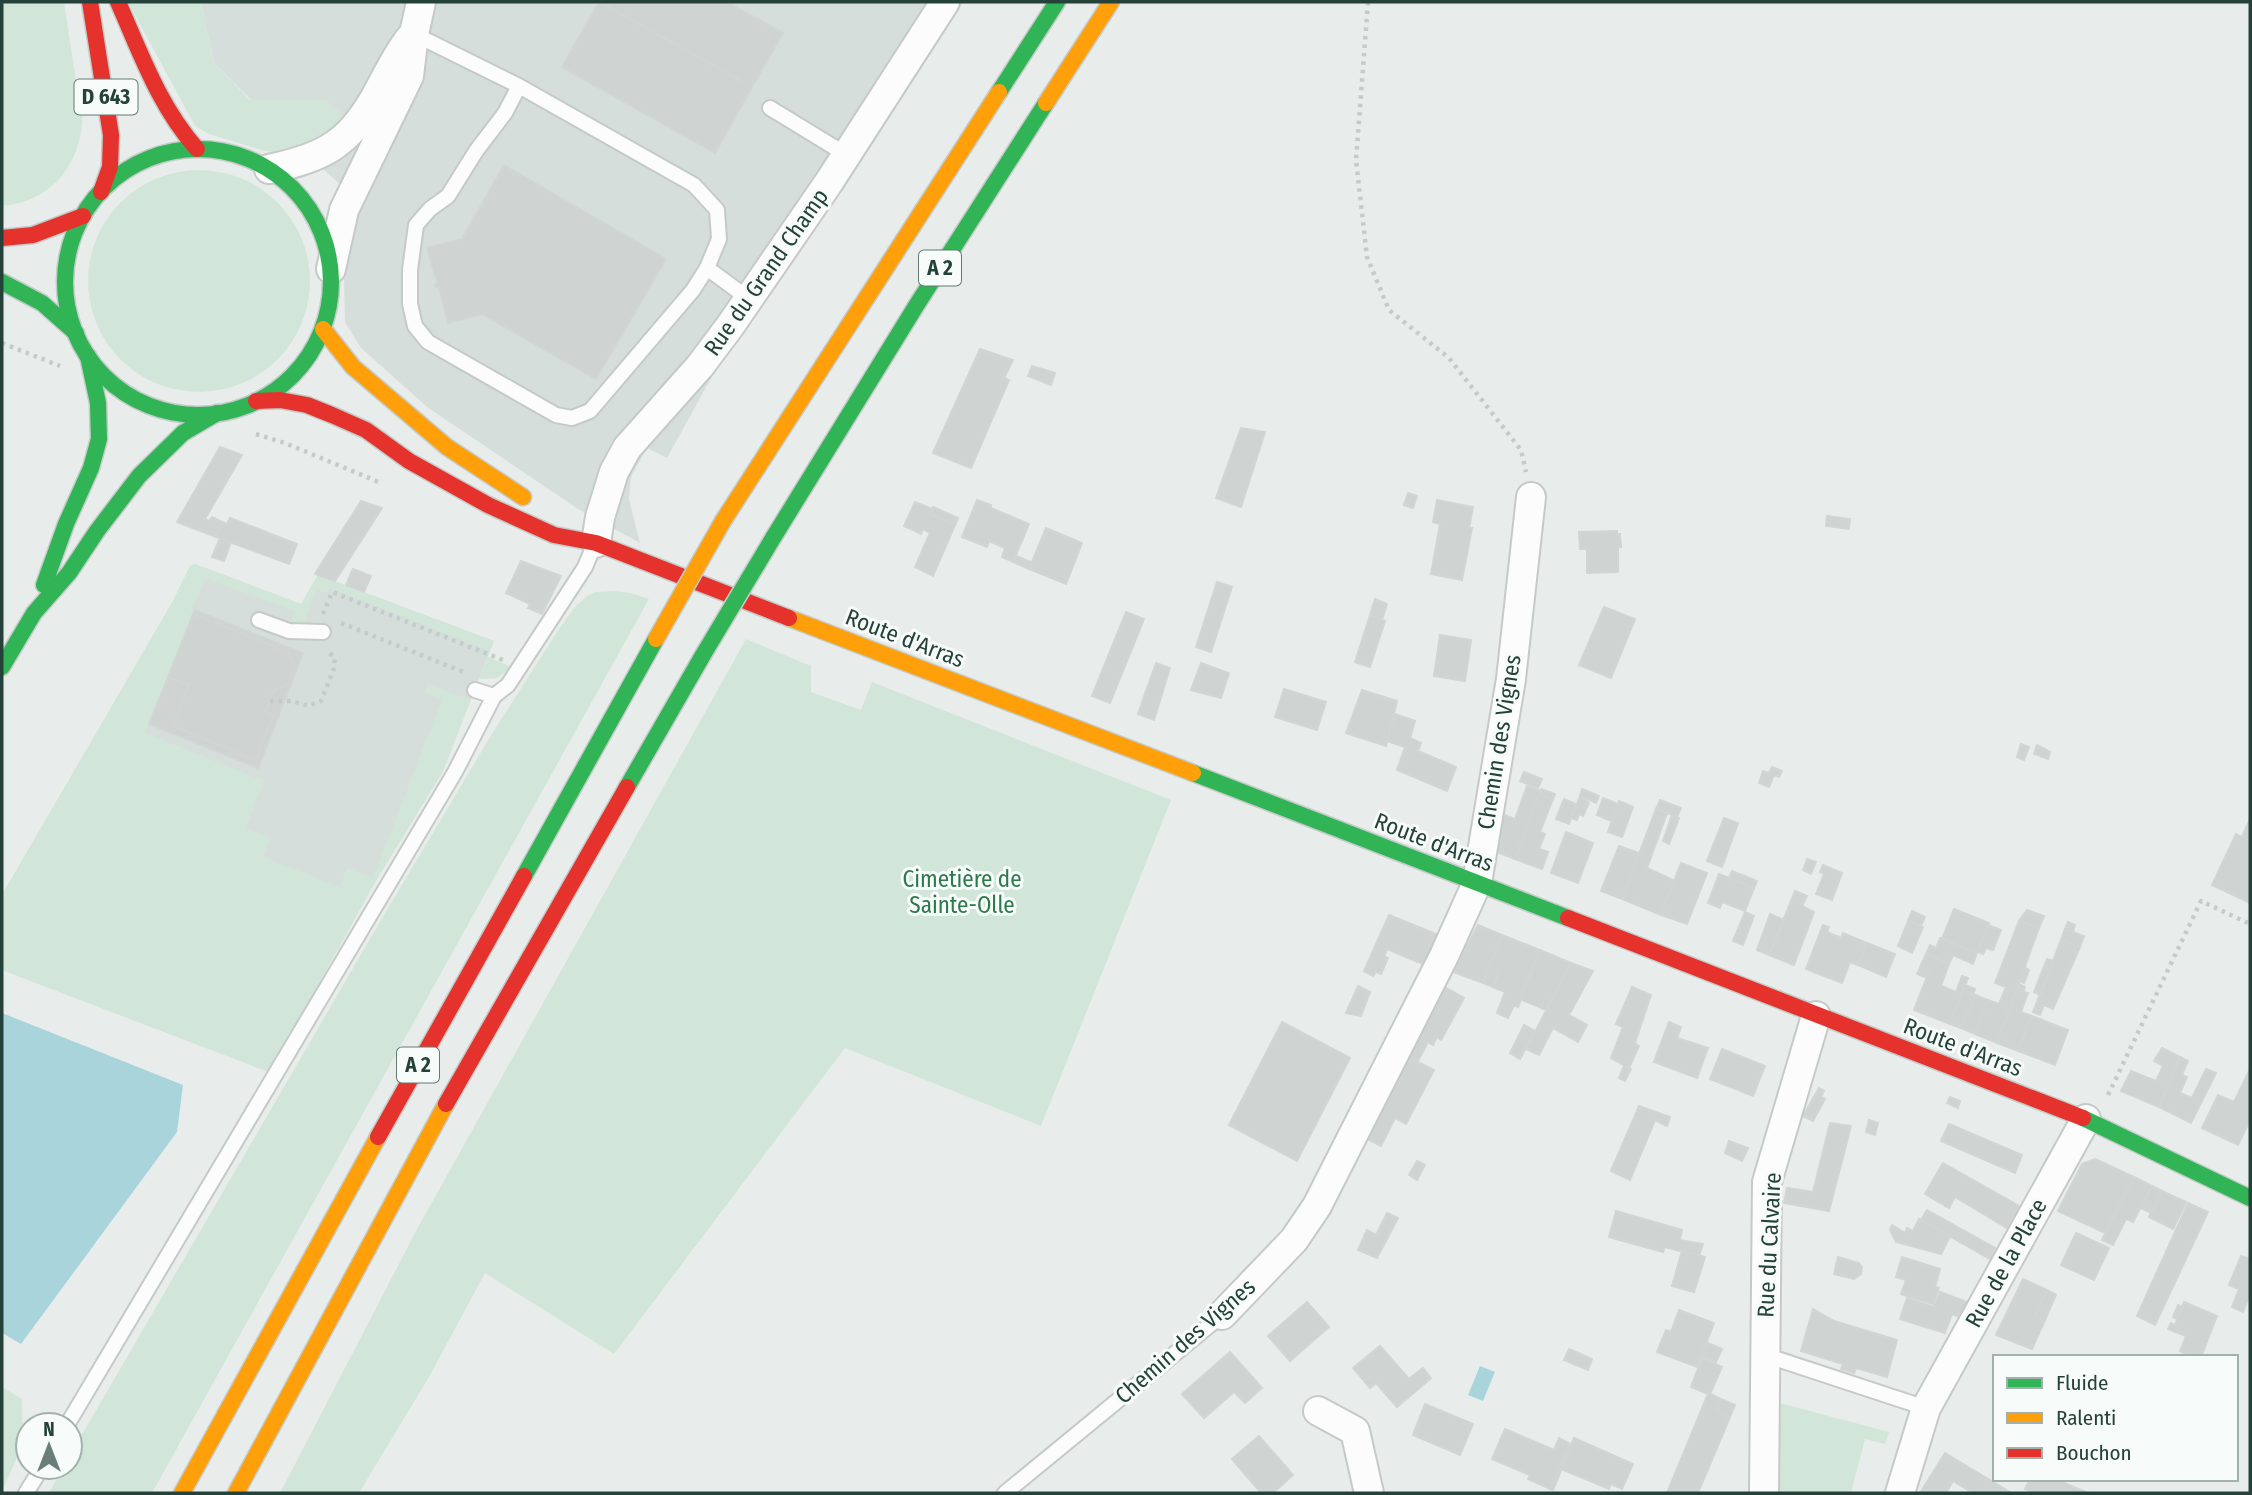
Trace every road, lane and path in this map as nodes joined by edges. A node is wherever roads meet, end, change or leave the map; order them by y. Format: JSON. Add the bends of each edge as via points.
{"nodes":[{"id":1,"x":90,"y":2,"type":"edge"},
{"id":2,"x":118,"y":2,"type":"edge"},
{"id":3,"x":421,"y":2,"type":"edge"},
{"id":4,"x":945,"y":2,"type":"edge"},
{"id":5,"x":1057,"y":2,"type":"edge"},
{"id":6,"x":1111,"y":2,"type":"edge"},
{"id":7,"x":1368,"y":2,"type":"edge"},
{"id":8,"x":414,"y":34,"type":"junction"},
{"id":9,"x":519,"y":86,"type":"junction"},
{"id":10,"x":770,"y":108,"type":"dead end"},
{"id":11,"x":197,"y":149,"type":"junction"},
{"id":12,"x":847,"y":155,"type":"junction"},
{"id":13,"x":269,"y":169,"type":"junction"},
{"id":14,"x":101,"y":192,"type":"junction"},
{"id":15,"x":82,"y":216,"type":"junction"},
{"id":16,"x":2,"y":238,"type":"edge"},
{"id":17,"x":707,"y":268,"type":"junction"},
{"id":18,"x":331,"y":270,"type":"junction"},
{"id":19,"x":2,"y":282,"type":"edge"},
{"id":20,"x":745,"y":305,"type":"junction"},
{"id":21,"x":323,"y":328,"type":"junction"},
{"id":22,"x":76,"y":333,"type":"junction"},
{"id":23,"x":2,"y":343,"type":"edge"},
{"id":24,"x":88,"y":356,"type":"junction"},
{"id":25,"x":69,"y":370,"type":"dead end"},
{"id":26,"x":256,"y":401,"type":"junction"},
{"id":27,"x":217,"y":413,"type":"junction"},
{"id":28,"x":246,"y":431,"type":"dead end"},
{"id":29,"x":385,"y":484,"type":"dead end"},
{"id":30,"x":1531,"y":497,"type":"joint"},
{"id":31,"x":538,"y":506,"type":"dead end"},
{"id":32,"x":561,"y":519,"type":"dead end"},
{"id":33,"x":596,"y":542,"type":"junction"},
{"id":34,"x":34,"y":613,"type":"junction"},
{"id":35,"x":322,"y":616,"type":"junction"},
{"id":36,"x":259,"y":620,"type":"dead end"},
{"id":37,"x":319,"y":632,"type":"junction"},
{"id":38,"x":2,"y":667,"type":"edge"},
{"id":39,"x":520,"y":667,"type":"junction"},
{"id":40,"x":472,"y":684,"type":"joint"},
{"id":41,"x":494,"y":696,"type":"junction"},
{"id":42,"x":270,"y":701,"type":"dead end"},
{"id":43,"x":1476,"y":883,"type":"junction"},
{"id":44,"x":2250,"y":925,"type":"edge"},
{"id":45,"x":1816,"y":1016,"type":"junction"},
{"id":46,"x":2086,"y":1119,"type":"junction"},
{"id":47,"x":2250,"y":1198,"type":"edge"},
{"id":48,"x":1222,"y":1315,"type":"joint"},
{"id":49,"x":1765,"y":1355,"type":"junction"},
{"id":50,"x":1926,"y":1408,"type":"junction"},
{"id":51,"x":75,"y":1411,"type":"edge"},
{"id":52,"x":1318,"y":1411,"type":"dead end"},
{"id":53,"x":182,"y":1493,"type":"edge"},
{"id":54,"x":236,"y":1493,"type":"edge"},
{"id":55,"x":1005,"y":1493,"type":"edge"},
{"id":56,"x":1369,"y":1493,"type":"edge"},
{"id":57,"x":1763,"y":1493,"type":"edge"},
{"id":58,"x":1900,"y":1493,"type":"edge"}],
"edges":[{"from":1,"to":14,"type":"main road","number":"D 643","via":[[111,135],[110,167]]},
{"from":2,"to":11,"type":"main road","number":"D 643","via":[[164,106]]},
{"from":3,"to":8,"type":"street"},
{"from":4,"to":12,"type":"street","name":"Rue du Grand Champ"},
{"from":5,"to":53,"type":"main road","number":"A 2","bridge":true,"via":[[723,521]]},
{"from":6,"to":54,"type":"main road","number":"A 2","bridge":true,"via":[[930,283],[703,655],[471,1058]]},
{"from":7,"to":30,"type":"path","via":[[1356,160],[1367,257],[1389,310],[1449,358],[1521,450]]},
{"from":8,"to":9,"type":"lane"},
{"from":8,"to":13,"type":"street","via":[[347,136],[320,156]]},
{"from":8,"to":18,"type":"street","via":[[409,76],[344,210]]},
{"from":9,"to":17,"type":"lane","via":[[694,185],[717,210],[719,239]]},
{"from":9,"to":17,"type":"lane","via":[[448,196],[416,225],[410,304],[415,326],[428,342],[556,415],[580,416],[590,411]]},
{"from":10,"to":12,"type":"lane"},
{"from":11,"to":13,"type":"main road","via":[[222,151]]},
{"from":11,"to":14,"type":"main road","via":[[145,160]]},
{"from":12,"to":20,"type":"street","name":"Rue du Grand Champ"},
{"from":13,"to":18,"type":"main road","via":[[312,212]]},
{"from":14,"to":15,"type":"main road"},
{"from":15,"to":16,"type":"main road","via":[[52,230]]},
{"from":15,"to":22,"type":"main road","via":[[65,274],[67,304]]},
{"from":17,"to":20,"type":"lane"},
{"from":18,"to":21,"type":"main road"},
{"from":19,"to":22,"type":"main road","via":[[52,308]]},
{"from":20,"to":33,"type":"street","name":"Rue du Grand Champ","via":[[699,366],[627,447],[608,490]]},
{"from":21,"to":26,"type":"main road","via":[[297,371]]},
{"from":21,"to":31,"type":"main road","via":[[354,367],[447,447]]},
{"from":22,"to":24,"type":"main road"},
{"from":23,"to":25,"type":"path"},
{"from":24,"to":27,"type":"main road","via":[[107,379],[144,403],[173,412]]},
{"from":24,"to":34,"type":"main road","via":[[99,403],[99,439]]},
{"from":26,"to":27,"type":"main road"},
{"from":26,"to":33,"type":"main road","via":[[280,400],[332,415],[366,430],[409,461],[488,505],[554,535]]},
{"from":27,"to":34,"type":"main road","via":[[183,433],[139,476]]},
{"from":28,"to":29,"type":"path"},
{"from":30,"to":43,"type":"street","name":"Chemin des Vignes","via":[[1511,679]]},
{"from":32,"to":33,"type":"main road"},
{"from":33,"to":39,"type":"lane"},
{"from":33,"to":43,"type":"main road","name":"Route d'Arras"},
{"from":34,"to":38,"type":"main road"},
{"from":35,"to":37,"type":"path"},
{"from":35,"to":39,"type":"path","via":[[331,592]]},
{"from":35,"to":40,"type":"path","via":[[471,674]]},
{"from":36,"to":37,"type":"lane","via":[[289,631]]},
{"from":37,"to":42,"type":"path","via":[[310,646],[332,654],[335,663],[321,701],[308,706]]},
{"from":39,"to":41,"type":"lane"},
{"from":40,"to":41,"type":"lane"},
{"from":41,"to":51,"type":"lane","via":[[455,772]]},
{"from":43,"to":45,"type":"main road","name":"Route d'Arras"},
{"from":43,"to":48,"type":"street","name":"Chemin des Vignes","via":[[1444,956],[1317,1206],[1294,1240]]},
{"from":44,"to":46,"type":"path","via":[[2201,901],[2109,1093]]},
{"from":45,"to":46,"type":"main road","name":"Route d'Arras"},
{"from":45,"to":49,"type":"street","name":"Rue du Calvaire","via":[[1767,1182]]},
{"from":46,"to":47,"type":"main road","name":"Route d'Arras"},
{"from":46,"to":50,"type":"street","name":"Rue de la Place"},
{"from":48,"to":55,"type":"lane","name":"Chemin des Vignes"},
{"from":49,"to":50,"type":"lane"},
{"from":49,"to":57,"type":"street","name":"Rue du Calvaire"},
{"from":50,"to":58,"type":"street","name":"Rue de la Place"},
{"from":52,"to":56,"type":"street","via":[[1355,1431]]}]}
